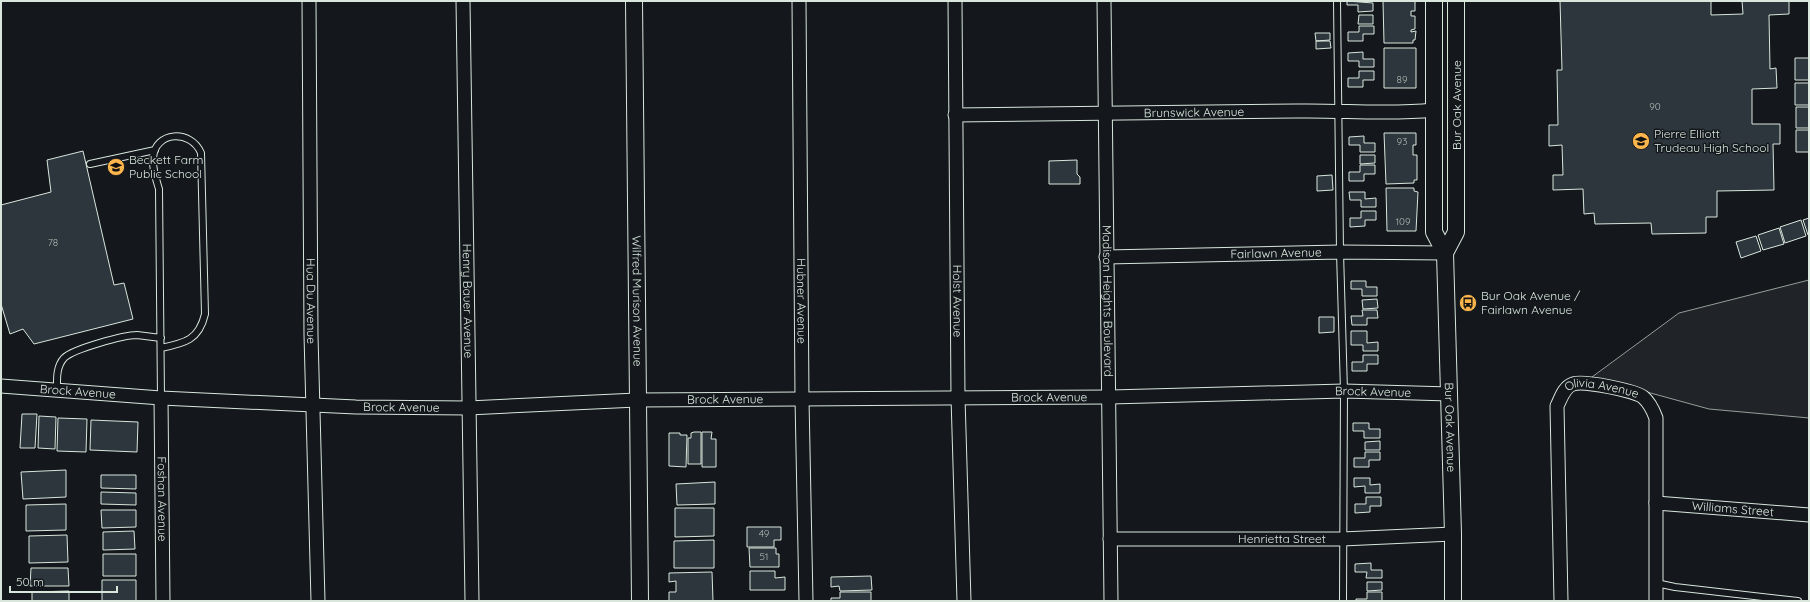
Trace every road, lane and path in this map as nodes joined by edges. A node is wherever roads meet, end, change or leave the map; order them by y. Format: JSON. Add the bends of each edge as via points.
{"nodes":[{"id":1,"x":309,"y":1,"type":"edge"},
{"id":2,"x":463,"y":1,"type":"edge"},
{"id":3,"x":634,"y":1,"type":"edge"},
{"id":4,"x":799,"y":1,"type":"edge"},
{"id":5,"x":955,"y":1,"type":"edge"},
{"id":6,"x":1104,"y":1,"type":"edge"},
{"id":7,"x":1337,"y":1,"type":"edge"},
{"id":8,"x":1434,"y":1,"type":"edge"},
{"id":9,"x":1456,"y":1,"type":"edge"},
{"id":10,"x":1339,"y":110,"type":"junction"},
{"id":11,"x":1434,"y":110,"type":"junction"},
{"id":12,"x":955,"y":115,"type":"junction"},
{"id":13,"x":1106,"y":115,"type":"junction"},
{"id":14,"x":155,"y":150,"type":"junction"},
{"id":15,"x":90,"y":164,"type":"dead end"},
{"id":16,"x":1340,"y":252,"type":"junction"},
{"id":17,"x":1445,"y":253,"type":"junction"},
{"id":18,"x":1106,"y":257,"type":"junction"},
{"id":19,"x":161,"y":338,"type":"junction"},
{"id":20,"x":162,"y":348,"type":"junction"},
{"id":21,"x":1,"y":386,"type":"edge"},
{"id":22,"x":57,"y":390,"type":"junction"},
{"id":23,"x":1344,"y":391,"type":"junction"},
{"id":24,"x":1450,"y":394,"type":"junction"},
{"id":25,"x":958,"y":397,"type":"junction"},
{"id":26,"x":1110,"y":397,"type":"junction"},
{"id":27,"x":161,"y":398,"type":"junction"},
{"id":28,"x":802,"y":399,"type":"junction"},
{"id":29,"x":637,"y":400,"type":"junction"},
{"id":30,"x":314,"y":405,"type":"junction"},
{"id":31,"x":468,"y":408,"type":"junction"},
{"id":32,"x":1656,"y":503,"type":"junction"},
{"id":33,"x":1809,"y":515,"type":"edge"},
{"id":34,"x":1453,"y":534,"type":"junction"},
{"id":35,"x":1110,"y":539,"type":"junction"},
{"id":36,"x":1342,"y":539,"type":"junction"},
{"id":37,"x":1656,"y":584,"type":"junction"},
{"id":38,"x":163,"y":601,"type":"edge"},
{"id":39,"x":318,"y":601,"type":"edge"},
{"id":40,"x":472,"y":601,"type":"edge"},
{"id":41,"x":640,"y":601,"type":"edge"},
{"id":42,"x":806,"y":601,"type":"edge"},
{"id":43,"x":964,"y":601,"type":"edge"},
{"id":44,"x":1111,"y":601,"type":"edge"},
{"id":45,"x":1343,"y":601,"type":"edge"},
{"id":46,"x":1453,"y":601,"type":"edge"},
{"id":47,"x":1561,"y":601,"type":"edge"},
{"id":48,"x":1656,"y":601,"type":"edge"},
{"id":49,"x":1798,"y":601,"type":"edge"}],
"edges":[{"from":1,"to":30,"type":"street","name":"Hua Du Avenue","via":[[311,335]]},
{"from":2,"to":31,"type":"street","name":"Henry Bauer Avenue"},
{"from":3,"to":29,"type":"street","name":"Wilfred Murison Avenue"},
{"from":4,"to":28,"type":"street","name":"Hubner Avenue"},
{"from":5,"to":12,"type":"street","name":"Holst Avenue"},
{"from":6,"to":13,"type":"street","name":"Madison Heights Boulevard"},
{"from":7,"to":10,"type":"lane"},
{"from":8,"to":11,"type":"street","name":"Bur Oak Avenue"},
{"from":9,"to":17,"type":"street","name":"Bur Oak Avenue","via":[[1456,232]]},
{"from":10,"to":11,"type":"street","name":"Brunswick Avenue"},
{"from":10,"to":13,"type":"street","name":"Brunswick Avenue"},
{"from":10,"to":16,"type":"lane"},
{"from":11,"to":17,"type":"street","name":"Bur Oak Avenue","via":[[1434,232]]},
{"from":12,"to":13,"type":"street","name":"Brunswick Avenue"},
{"from":12,"to":25,"type":"street","name":"Holst Avenue"},
{"from":13,"to":18,"type":"street","name":"Madison Heights Boulevard"},
{"from":14,"to":15,"type":"lane"},
{"from":14,"to":19,"type":"lane","via":[[154,164],[159,189]]},
{"from":14,"to":20,"type":"lane","via":[[167,138],[176,135],[194,141],[202,159],[205,314],[203,324],[191,340]]},
{"from":16,"to":17,"type":"street","name":"Fairlawn Avenue"},
{"from":16,"to":18,"type":"street","name":"Fairlawn Avenue"},
{"from":16,"to":23,"type":"lane"},
{"from":17,"to":24,"type":"street","name":"Bur Oak Avenue"},
{"from":18,"to":26,"type":"street","name":"Madison Heights Boulevard"},
{"from":19,"to":20,"type":"lane"},
{"from":19,"to":22,"type":"lane","via":[[136,335],[70,353],[60,364]]},
{"from":20,"to":27,"type":"lane"},
{"from":21,"to":22,"type":"street","name":"Brock Avenue"},
{"from":22,"to":27,"type":"street","name":"Brock Avenue"},
{"from":23,"to":24,"type":"street","name":"Brock Avenue"},
{"from":23,"to":26,"type":"street","name":"Brock Avenue"},
{"from":23,"to":36,"type":"lane"},
{"from":24,"to":34,"type":"street","name":"Bur Oak Avenue"},
{"from":25,"to":26,"type":"street","name":"Brock Avenue"},
{"from":25,"to":28,"type":"street","name":"Brock Avenue"},
{"from":25,"to":43,"type":"street","name":"Holst Avenue"},
{"from":26,"to":35,"type":"street","name":"Madison Heights Boulevard"},
{"from":27,"to":30,"type":"street","name":"Brock Avenue"},
{"from":27,"to":38,"type":"street","name":"Foshan Avenue"},
{"from":28,"to":29,"type":"street","name":"Brock Avenue"},
{"from":28,"to":42,"type":"street","name":"Hubner Avenue"},
{"from":29,"to":31,"type":"street","name":"Brock Avenue"},
{"from":29,"to":41,"type":"street","name":"Wilfred Murison Avenue"},
{"from":30,"to":31,"type":"street","name":"Brock Avenue"},
{"from":30,"to":39,"type":"street","name":"Hua Du Avenue"},
{"from":31,"to":40,"type":"street","name":"Henry Bauer Avenue"},
{"from":32,"to":33,"type":"street","name":"Williams Street"},
{"from":32,"to":37,"type":"street","name":"Olivia Avenue"},
{"from":32,"to":47,"type":"street","name":"Olivia Avenue","via":[[1656,418],[1651,405],[1642,396],[1593,383],[1574,384],[1563,392],[1558,406]]},
{"from":34,"to":36,"type":"street","name":"Henrietta Street"},
{"from":34,"to":46,"type":"street","name":"Bur Oak Avenue"},
{"from":35,"to":36,"type":"street","name":"Henrietta Street"},
{"from":35,"to":44,"type":"street","name":"Madison Heights Boulevard"},
{"from":36,"to":45,"type":"lane"},
{"from":37,"to":48,"type":"street","name":"Olivia Avenue"},
{"from":37,"to":49,"type":"lane"}]}
